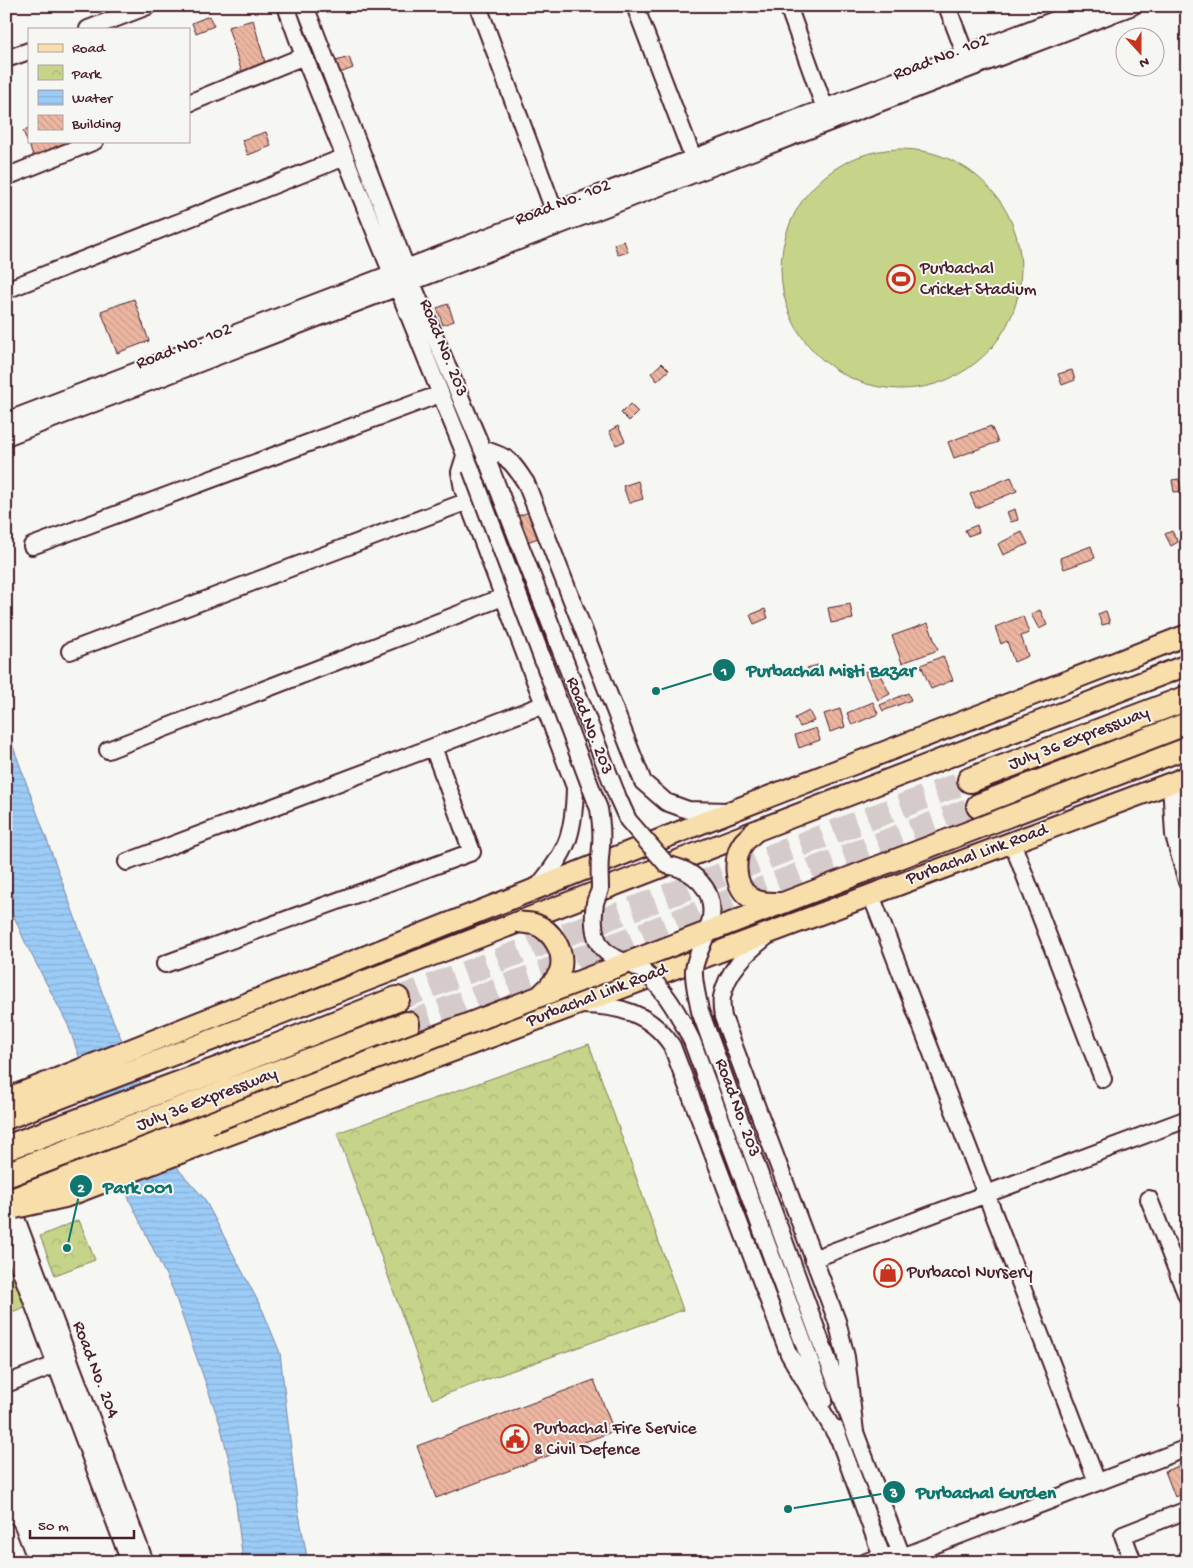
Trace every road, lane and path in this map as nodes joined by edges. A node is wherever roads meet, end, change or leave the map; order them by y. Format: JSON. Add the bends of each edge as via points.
{"nodes":[{"id":1,"x":148,"y":6,"type":"edge"},
{"id":2,"x":286,"y":6,"type":"edge"},
{"id":3,"x":305,"y":6,"type":"edge"},
{"id":4,"x":478,"y":6,"type":"edge"},
{"id":5,"x":635,"y":6,"type":"edge"},
{"id":6,"x":788,"y":6,"type":"edge"},
{"id":7,"x":947,"y":6,"type":"edge"},
{"id":8,"x":1134,"y":6,"type":"edge"},
{"id":9,"x":1096,"y":10,"type":"edge"},
{"id":10,"x":91,"y":28,"type":"edge"},
{"id":11,"x":28,"y":51,"type":"edge"},
{"id":12,"x":304,"y":56,"type":"junction"},
{"id":13,"x":6,"y":60,"type":"edge"},
{"id":14,"x":968,"y":61,"type":"junction"},
{"id":15,"x":190,"y":103,"type":"edge"},
{"id":16,"x":828,"y":115,"type":"junction"},
{"id":17,"x":93,"y":142,"type":"edge"},
{"id":18,"x":345,"y":157,"type":"junction"},
{"id":19,"x":696,"y":165,"type":"junction"},
{"id":20,"x":6,"y":177,"type":"edge"},
{"id":21,"x":557,"y":218,"type":"junction"},
{"id":22,"x":402,"y":278,"type":"junction"},
{"id":23,"x":6,"y":290,"type":"edge"},
{"id":24,"x":440,"y":394,"type":"junction"},
{"id":25,"x":6,"y":421,"type":"edge"},
{"id":26,"x":6,"y":437,"type":"edge"},
{"id":27,"x":482,"y":449,"type":"junction"},
{"id":28,"x":468,"y":463,"type":"junction"},
{"id":29,"x":468,"y":501,"type":"junction"},
{"id":30,"x":32,"y":546,"type":"dead end"},
{"id":31,"x":504,"y":597,"type":"junction"},
{"id":32,"x":1187,"y":635,"type":"edge"},
{"id":33,"x":70,"y":651,"type":"dead end"},
{"id":34,"x":1178,"y":668,"type":"edge"},
{"id":35,"x":1187,"y":698,"type":"edge"},
{"id":36,"x":544,"y":704,"type":"junction"},
{"id":37,"x":1187,"y":725,"type":"edge"},
{"id":38,"x":434,"y":747,"type":"junction"},
{"id":39,"x":1187,"y":748,"type":"edge"},
{"id":40,"x":108,"y":750,"type":"dead end"},
{"id":41,"x":970,"y":780,"type":"tunnel mouth"},
{"id":42,"x":1179,"y":780,"type":"edge"},
{"id":43,"x":979,"y":806,"type":"tunnel mouth"},
{"id":44,"x":732,"y":811,"type":"junction"},
{"id":45,"x":756,"y":831,"type":"junction"},
{"id":46,"x":1012,"y":842,"type":"junction"},
{"id":47,"x":127,"y":862,"type":"dead end"},
{"id":48,"x":667,"y":865,"type":"junction"},
{"id":49,"x":1187,"y":882,"type":"edge"},
{"id":50,"x":536,"y":889,"type":"junction"},
{"id":51,"x":600,"y":891,"type":"junction"},
{"id":52,"x":871,"y":895,"type":"junction"},
{"id":53,"x":785,"y":902,"type":"junction"},
{"id":54,"x":518,"y":922,"type":"junction"},
{"id":55,"x":776,"y":929,"type":"junction"},
{"id":56,"x":706,"y":933,"type":"junction"},
{"id":57,"x":628,"y":963,"type":"junction"},
{"id":58,"x":165,"y":964,"type":"dead end"},
{"id":59,"x":540,"y":996,"type":"junction"},
{"id":60,"x":397,"y":999,"type":"tunnel mouth"},
{"id":61,"x":576,"y":1005,"type":"junction"},
{"id":62,"x":407,"y":1024,"type":"tunnel mouth"},
{"id":63,"x":1103,"y":1080,"type":"dead end"},
{"id":64,"x":6,"y":1099,"type":"edge"},
{"id":65,"x":6,"y":1119,"type":"edge"},
{"id":66,"x":1187,"y":1119,"type":"edge"},
{"id":67,"x":6,"y":1148,"type":"edge"},
{"id":68,"x":6,"y":1176,"type":"edge"},
{"id":69,"x":6,"y":1192,"type":"edge"},
{"id":70,"x":986,"y":1194,"type":"junction"},
{"id":71,"x":1149,"y":1199,"type":"dead end"},
{"id":72,"x":6,"y":1202,"type":"edge"},
{"id":73,"x":9,"y":1224,"type":"edge"},
{"id":74,"x":814,"y":1259,"type":"junction"},
{"id":75,"x":1187,"y":1296,"type":"edge"},
{"id":76,"x":846,"y":1357,"type":"junction"},
{"id":77,"x":62,"y":1362,"type":"junction"},
{"id":78,"x":829,"y":1363,"type":"junction"},
{"id":79,"x":806,"y":1372,"type":"junction"},
{"id":80,"x":6,"y":1384,"type":"edge"},
{"id":81,"x":855,"y":1432,"type":"junction"},
{"id":82,"x":1187,"y":1448,"type":"edge"},
{"id":83,"x":1097,"y":1482,"type":"junction"},
{"id":84,"x":1187,"y":1510,"type":"edge"},
{"id":85,"x":6,"y":1531,"type":"edge"},
{"id":86,"x":894,"y":1560,"type":"edge"},
{"id":87,"x":18,"y":1562,"type":"edge"},
{"id":88,"x":130,"y":1562,"type":"edge"},
{"id":89,"x":146,"y":1562,"type":"edge"},
{"id":90,"x":866,"y":1562,"type":"edge"},
{"id":91,"x":1133,"y":1562,"type":"edge"}],
"edges":[{"from":1,"to":10,"type":"street"},
{"from":2,"to":12,"type":"street","name":"Road No. 203"},
{"from":3,"to":22,"type":"street"},
{"from":4,"to":21,"type":"street"},
{"from":5,"to":19,"type":"street"},
{"from":6,"to":16,"type":"street"},
{"from":7,"to":14,"type":"street"},
{"from":8,"to":9,"type":"street","name":"Road No. 102"},
{"from":9,"to":14,"type":"street","name":"Road No. 102"},
{"from":11,"to":13,"type":"street"},
{"from":12,"to":15,"type":"street"},
{"from":12,"to":18,"type":"street","name":"Road No. 203"},
{"from":14,"to":16,"type":"street","name":"Road No. 102"},
{"from":16,"to":19,"type":"street","name":"Road No. 102"},
{"from":17,"to":20,"type":"street"},
{"from":18,"to":22,"type":"street","name":"Road No. 203"},
{"from":18,"to":23,"type":"street"},
{"from":19,"to":21,"type":"street","name":"Road No. 102"},
{"from":21,"to":22,"type":"street","name":"Road No. 102"},
{"from":22,"to":24,"type":"street","name":"Road No. 203"},
{"from":22,"to":25,"type":"street","name":"Road No. 102"},
{"from":22,"to":26,"type":"street","name":"Road No. 102"},
{"from":22,"to":27,"type":"street","name":"Road No. 203"},
{"from":24,"to":28,"type":"street","name":"Road No. 203"},
{"from":24,"to":30,"type":"street"},
{"from":27,"to":44,"type":"street","name":"Road No. 203","via":[[504,456],[526,483],[643,782],[666,802],[688,810]]},
{"from":27,"to":48,"type":"street","name":"Road No. 203","bridge":true,"via":[[618,798],[628,820]]},
{"from":28,"to":29,"type":"street","name":"Road No. 203","via":[[460,472]]},
{"from":28,"to":51,"type":"street","name":"Road No. 203","bridge":true,"via":[[599,809],[602,840]]},
{"from":29,"to":31,"type":"street","name":"Road No. 203"},
{"from":29,"to":33,"type":"street"},
{"from":31,"to":36,"type":"street","name":"Road No. 203"},
{"from":31,"to":40,"type":"street"},
{"from":32,"to":44,"type":"main road"},
{"from":34,"to":45,"type":"main road"},
{"from":35,"to":41,"type":"highway","name":"July 36 Expressway"},
{"from":36,"to":38,"type":"street"},
{"from":36,"to":50,"type":"street","name":"Road No. 203","via":[[575,787],[574,814],[565,850]]},
{"from":37,"to":43,"type":"highway","name":"July 36 Expressway"},
{"from":38,"to":47,"type":"street"},
{"from":38,"to":58,"type":"street","via":[[472,852]]},
{"from":39,"to":53,"type":"main road","bridge":true},
{"from":42,"to":46,"type":"main road","name":"Purbachal Link Road"},
{"from":42,"to":49,"type":"street","via":[[1174,835]]},
{"from":44,"to":50,"type":"main road"},
{"from":45,"to":48,"type":"main road","bridge":true},
{"from":45,"to":53,"type":"main road","bridge":true,"via":[[738,853],[736,862],[740,886],[749,897],[758,901],[769,904]]},
{"from":46,"to":52,"type":"main road","name":"Purbachal Link Road"},
{"from":46,"to":63,"type":"street"},
{"from":48,"to":51,"type":"main road"},
{"from":48,"to":56,"type":"street","name":"Road No. 203","bridge":true,"via":[[688,871],[700,880],[708,893],[712,904]]},
{"from":50,"to":64,"type":"main road"},
{"from":51,"to":54,"type":"main road","bridge":true},
{"from":51,"to":57,"type":"street","name":"Road No. 203","bridge":true,"via":[[594,917],[598,941],[614,959]]},
{"from":52,"to":55,"type":"main road","name":"Purbachal Link Road"},
{"from":52,"to":70,"type":"street"},
{"from":53,"to":56,"type":"main road","bridge":true},
{"from":54,"to":59,"type":"main road","bridge":true,"via":[[534,924],[548,931],[558,945],[560,971]]},
{"from":54,"to":65,"type":"main road"},
{"from":55,"to":61,"type":"main road","name":"Purbachal Link Road"},
{"from":55,"to":74,"type":"street","name":"Road No. 203","via":[[739,962],[722,996],[723,1017]]},
{"from":56,"to":57,"type":"main road","bridge":true},
{"from":56,"to":78,"type":"street","name":"Road No. 203","bridge":true,"via":[[694,969],[700,1011]]},
{"from":57,"to":59,"type":"main road","bridge":true},
{"from":57,"to":79,"type":"street","name":"Road No. 203","bridge":true,"via":[[645,973],[664,994],[692,1042],[805,1347]]},
{"from":59,"to":72,"type":"main road","bridge":true},
{"from":60,"to":67,"type":"highway","name":"July 36 Expressway"},
{"from":61,"to":73,"type":"main road","name":"Purbachal Link Road","bridge":true,"via":[[64,1197]]},
{"from":61,"to":79,"type":"street","name":"Road No. 203","via":[[599,1005],[638,1015],[664,1033],[672,1046],[789,1354]]},
{"from":62,"to":68,"type":"highway","name":"July 36 Expressway"},
{"from":66,"to":70,"type":"street"},
{"from":69,"to":73,"type":"street","name":"Road No. 204"},
{"from":70,"to":74,"type":"street"},
{"from":70,"to":83,"type":"street"},
{"from":71,"to":75,"type":"street"},
{"from":73,"to":77,"type":"street","name":"Road No. 204"},
{"from":74,"to":76,"type":"street","name":"Road No. 203","via":[[837,1321]]},
{"from":76,"to":78,"type":"street"},
{"from":76,"to":81,"type":"street","name":"Road No. 203"},
{"from":77,"to":80,"type":"street"},
{"from":77,"to":88,"type":"street","name":"Road No. 204"},
{"from":77,"to":89,"type":"street","name":"Road No. 204"},
{"from":78,"to":79,"type":"street"},
{"from":78,"to":81,"type":"street","name":"Road No. 203"},
{"from":79,"to":86,"type":"street","name":"Road No. 203"},
{"from":81,"to":86,"type":"street","name":"Road No. 203"},
{"from":82,"to":83,"type":"street"},
{"from":83,"to":86,"type":"street"},
{"from":84,"to":91,"type":"street","via":[[1122,1535]]},
{"from":85,"to":87,"type":"street"},
{"from":86,"to":90,"type":"street"}]}
